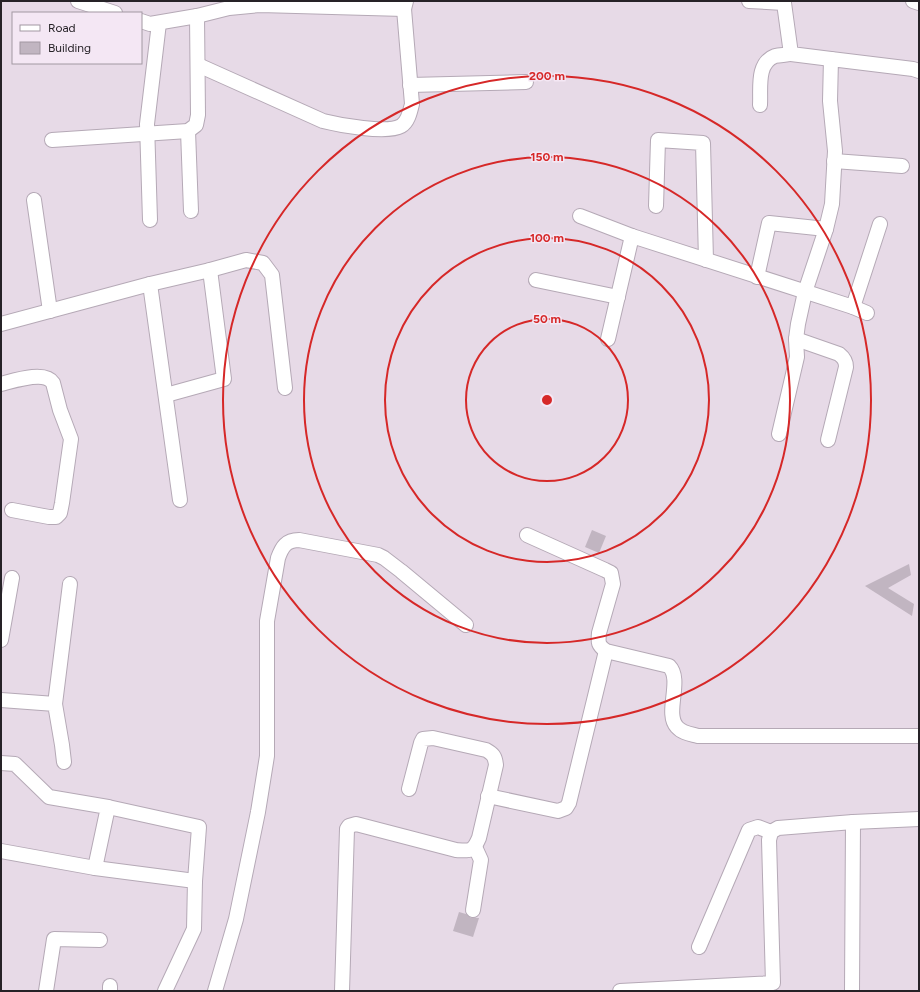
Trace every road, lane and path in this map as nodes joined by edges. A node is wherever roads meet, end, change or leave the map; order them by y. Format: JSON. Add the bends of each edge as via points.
{"nodes":[{"id":1,"x":78,"y":1,"type":"edge"},
{"id":2,"x":749,"y":1,"type":"edge"},
{"id":3,"x":913,"y":1,"type":"edge"},
{"id":4,"x":919,"y":3,"type":"edge"},
{"id":5,"x":316,"y":4,"type":"edge"},
{"id":6,"x":405,"y":5,"type":"edge"},
{"id":7,"x":112,"y":12,"type":"edge"},
{"id":8,"x":197,"y":16,"type":"junction"},
{"id":9,"x":142,"y":21,"type":"edge"},
{"id":10,"x":160,"y":23,"type":"junction"},
{"id":11,"x":791,"y":54,"type":"junction"},
{"id":12,"x":831,"y":59,"type":"junction"},
{"id":13,"x":198,"y":65,"type":"junction"},
{"id":14,"x":919,"y":71,"type":"edge"},
{"id":15,"x":526,"y":82,"type":"dead end"},
{"id":16,"x":410,"y":85,"type":"junction"},
{"id":17,"x":760,"y":105,"type":"dead end"},
{"id":18,"x":188,"y":130,"type":"junction"},
{"id":19,"x":148,"y":134,"type":"junction"},
{"id":20,"x":52,"y":140,"type":"dead end"},
{"id":21,"x":834,"y":161,"type":"junction"},
{"id":22,"x":902,"y":166,"type":"dead end"},
{"id":23,"x":34,"y":200,"type":"dead end"},
{"id":24,"x":656,"y":206,"type":"dead end"},
{"id":25,"x":191,"y":211,"type":"dead end"},
{"id":26,"x":580,"y":216,"type":"dead end"},
{"id":27,"x":150,"y":220,"type":"dead end"},
{"id":28,"x":880,"y":224,"type":"dead end"},
{"id":29,"x":826,"y":229,"type":"junction"},
{"id":30,"x":632,"y":236,"type":"junction"},
{"id":31,"x":706,"y":260,"type":"junction"},
{"id":32,"x":210,"y":270,"type":"junction"},
{"id":33,"x":757,"y":277,"type":"junction"},
{"id":34,"x":536,"y":280,"type":"dead end"},
{"id":35,"x":150,"y":284,"type":"junction"},
{"id":36,"x":805,"y":292,"type":"junction"},
{"id":37,"x":618,"y":296,"type":"junction"},
{"id":38,"x":853,"y":307,"type":"junction"},
{"id":39,"x":50,"y":311,"type":"junction"},
{"id":40,"x":868,"y":312,"type":"dead end"},
{"id":41,"x":1,"y":324,"type":"edge"},
{"id":42,"x":608,"y":338,"type":"dead end"},
{"id":43,"x":796,"y":338,"type":"junction"},
{"id":44,"x":1,"y":384,"type":"edge"},
{"id":45,"x":285,"y":388,"type":"dead end"},
{"id":46,"x":166,"y":395,"type":"junction"},
{"id":47,"x":779,"y":434,"type":"dead end"},
{"id":48,"x":828,"y":440,"type":"dead end"},
{"id":49,"x":180,"y":500,"type":"dead end"},
{"id":50,"x":12,"y":510,"type":"dead end"},
{"id":51,"x":527,"y":535,"type":"dead end"},
{"id":52,"x":12,"y":578,"type":"dead end"},
{"id":53,"x":70,"y":584,"type":"dead end"},
{"id":54,"x":466,"y":625,"type":"dead end"},
{"id":55,"x":1,"y":640,"type":"edge"},
{"id":56,"x":606,"y":651,"type":"junction"},
{"id":57,"x":1,"y":700,"type":"edge"},
{"id":58,"x":55,"y":704,"type":"junction"},
{"id":59,"x":919,"y":736,"type":"edge"},
{"id":60,"x":64,"y":762,"type":"dead end"},
{"id":61,"x":1,"y":763,"type":"edge"},
{"id":62,"x":409,"y":789,"type":"dead end"},
{"id":63,"x":488,"y":796,"type":"junction"},
{"id":64,"x":108,"y":807,"type":"junction"},
{"id":65,"x":919,"y":819,"type":"edge"},
{"id":66,"x":853,"y":822,"type":"junction"},
{"id":67,"x":771,"y":832,"type":"junction"},
{"id":68,"x":475,"y":847,"type":"junction"},
{"id":69,"x":1,"y":851,"type":"edge"},
{"id":70,"x":95,"y":868,"type":"junction"},
{"id":71,"x":195,"y":881,"type":"junction"},
{"id":72,"x":473,"y":910,"type":"dead end"},
{"id":73,"x":100,"y":940,"type":"dead end"},
{"id":74,"x":699,"y":947,"type":"dead end"},
{"id":75,"x":773,"y":987,"type":"edge"},
{"id":76,"x":660,"y":990,"type":"edge"},
{"id":77,"x":46,"y":991,"type":"edge"},
{"id":78,"x":165,"y":991,"type":"edge"},
{"id":79,"x":215,"y":991,"type":"edge"},
{"id":80,"x":342,"y":991,"type":"edge"},
{"id":81,"x":620,"y":991,"type":"edge"},
{"id":82,"x":852,"y":991,"type":"edge"}],
"edges":[{"from":1,"to":7,"type":"street"},
{"from":2,"to":11,"type":"street","via":[[784,3]]},
{"from":3,"to":4,"type":"street"},
{"from":5,"to":6,"type":"street"},
{"from":5,"to":8,"type":"street","via":[[229,8]]},
{"from":6,"to":16,"type":"street"},
{"from":8,"to":10,"type":"street"},
{"from":8,"to":13,"type":"street"},
{"from":9,"to":10,"type":"street"},
{"from":10,"to":19,"type":"street","via":[[147,124]]},
{"from":11,"to":12,"type":"street"},
{"from":11,"to":17,"type":"street","via":[[775,56],[766,61],[762,68]]},
{"from":12,"to":14,"type":"street"},
{"from":12,"to":21,"type":"street","via":[[830,101]]},
{"from":13,"to":16,"type":"street","via":[[323,121],[345,127],[392,129],[400,126],[410,115]]},
{"from":13,"to":18,"type":"street","via":[[198,115],[196,125]]},
{"from":15,"to":16,"type":"street"},
{"from":18,"to":19,"type":"street"},
{"from":18,"to":25,"type":"street"},
{"from":19,"to":20,"type":"street"},
{"from":19,"to":27,"type":"street"},
{"from":21,"to":22,"type":"street"},
{"from":21,"to":29,"type":"street","via":[[832,204]]},
{"from":23,"to":39,"type":"street"},
{"from":24,"to":31,"type":"street","via":[[658,140],[703,143]]},
{"from":26,"to":30,"type":"street"},
{"from":28,"to":38,"type":"street"},
{"from":29,"to":33,"type":"street","via":[[769,223]]},
{"from":29,"to":36,"type":"street"},
{"from":30,"to":31,"type":"street"},
{"from":30,"to":37,"type":"street"},
{"from":31,"to":33,"type":"street"},
{"from":32,"to":35,"type":"street"},
{"from":32,"to":45,"type":"street","via":[[246,260],[263,263],[272,275]]},
{"from":32,"to":46,"type":"street","via":[[224,379]]},
{"from":33,"to":36,"type":"street"},
{"from":34,"to":37,"type":"street"},
{"from":35,"to":39,"type":"street"},
{"from":35,"to":46,"type":"street"},
{"from":36,"to":38,"type":"street"},
{"from":36,"to":43,"type":"street"},
{"from":37,"to":42,"type":"street"},
{"from":38,"to":40,"type":"street"},
{"from":39,"to":41,"type":"street"},
{"from":43,"to":47,"type":"street","via":[[797,357]]},
{"from":43,"to":48,"type":"street","via":[[839,354],[846,362]]},
{"from":44,"to":50,"type":"street","via":[[24,378],[51,379],[71,439],[62,503],[56,518]]},
{"from":46,"to":49,"type":"street"},
{"from":51,"to":56,"type":"street","via":[[611,574],[613,584],[598,641],[599,646]]},
{"from":52,"to":55,"type":"street"},
{"from":53,"to":58,"type":"street"},
{"from":54,"to":79,"type":"street","via":[[378,555],[293,540],[281,549],[267,621],[266,756],[259,805],[236,919]]},
{"from":56,"to":59,"type":"street","via":[[670,666],[674,679],[673,720],[683,731],[698,736]]},
{"from":56,"to":63,"type":"street","via":[[566,808],[558,811]]},
{"from":57,"to":58,"type":"street"},
{"from":58,"to":60,"type":"street"},
{"from":61,"to":64,"type":"street","via":[[15,764],[49,798]]},
{"from":62,"to":63,"type":"street","via":[[421,743],[433,738],[486,750],[493,754],[496,765]]},
{"from":63,"to":68,"type":"street"},
{"from":64,"to":70,"type":"street"},
{"from":64,"to":71,"type":"street","via":[[199,827]]},
{"from":65,"to":66,"type":"street"},
{"from":66,"to":67,"type":"street","via":[[778,828]]},
{"from":66,"to":82,"type":"street"},
{"from":67,"to":74,"type":"street","via":[[758,827],[749,830]]},
{"from":67,"to":75,"type":"street","via":[[769,840]]},
{"from":68,"to":72,"type":"street","via":[[481,860]]},
{"from":68,"to":80,"type":"street","via":[[471,850],[456,850],[356,824],[349,826],[346,834]]},
{"from":69,"to":70,"type":"street"},
{"from":70,"to":71,"type":"street"},
{"from":71,"to":78,"type":"street","via":[[194,929]]},
{"from":73,"to":77,"type":"street","via":[[54,939]]},
{"from":75,"to":76,"type":"street"},
{"from":76,"to":81,"type":"street"}]}
